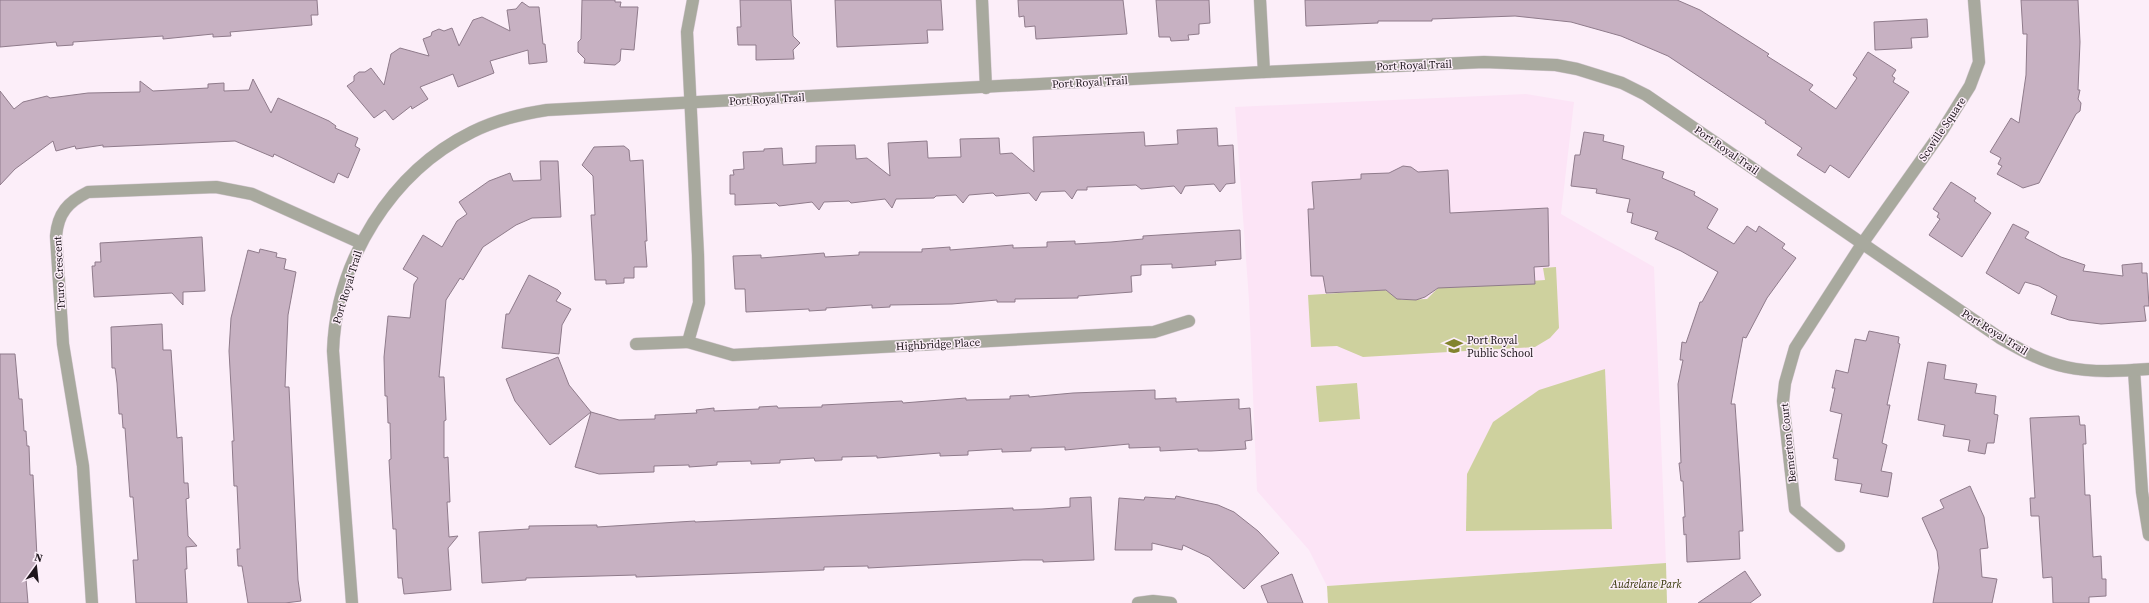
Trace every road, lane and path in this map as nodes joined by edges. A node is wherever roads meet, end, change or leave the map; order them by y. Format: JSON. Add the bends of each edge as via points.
{"nodes":[{"id":1,"x":693,"y":0,"type":"edge"},
{"id":2,"x":982,"y":0,"type":"edge"},
{"id":3,"x":1260,"y":0,"type":"edge"},
{"id":4,"x":1974,"y":0,"type":"edge"},
{"id":5,"x":1264,"y":72,"type":"junction"},
{"id":6,"x":986,"y":88,"type":"junction"},
{"id":7,"x":690,"y":103,"type":"junction"},
{"id":8,"x":361,"y":243,"type":"junction"},
{"id":9,"x":1862,"y":244,"type":"junction"},
{"id":10,"x":1188,"y":321,"type":"dead end"},
{"id":11,"x":688,"y":342,"type":"junction"},
{"id":12,"x":636,"y":344,"type":"dead end"},
{"id":13,"x":2149,"y":369,"type":"edge"},
{"id":14,"x":2134,"y":370,"type":"junction"},
{"id":15,"x":2149,"y":535,"type":"edge"},
{"id":16,"x":1839,"y":546,"type":"dead end"},
{"id":17,"x":92,"y":603,"type":"edge"},
{"id":18,"x":352,"y":603,"type":"edge"},
{"id":19,"x":1138,"y":603,"type":"edge"},
{"id":20,"x":1171,"y":603,"type":"edge"}],
"edges":[{"from":1,"to":7,"type":"street","via":[[687,32]]},
{"from":2,"to":6,"type":"street"},
{"from":3,"to":5,"type":"street"},
{"from":4,"to":9,"type":"street","name":"Scoville Square","via":[[1979,62],[1970,86],[1942,131]]},
{"from":5,"to":6,"type":"street","name":"Port Royal Trail"},
{"from":5,"to":9,"type":"street","name":"Port Royal Trail","via":[[1484,62],[1556,65],[1596,74],[1622,83],[1664,106]]},
{"from":6,"to":7,"type":"street","name":"Port Royal Trail"},
{"from":7,"to":8,"type":"street","name":"Port Royal Trail","via":[[548,110],[522,114],[490,124],[455,141],[423,164],[387,203]]},
{"from":7,"to":11,"type":"street","via":[[699,303]]},
{"from":8,"to":17,"type":"street","name":"Truro Crescent","via":[[252,194],[216,187],[88,192],[66,206],[57,224],[56,236],[63,344],[83,466]]},
{"from":8,"to":18,"type":"street","name":"Port Royal Trail","via":[[348,276],[334,326],[333,350]]},
{"from":9,"to":14,"type":"street","name":"Port Royal Trail","via":[[2023,351],[2068,368]]},
{"from":9,"to":16,"type":"street","name":"Bemerton Court","via":[[1795,348],[1783,400],[1795,509]]},
{"from":10,"to":11,"type":"street","name":"Highbridge Place","via":[[1154,332],[733,355]]},
{"from":11,"to":12,"type":"street","name":"Highbridge Place"},
{"from":13,"to":14,"type":"street","name":"Port Royal Trail"},
{"from":14,"to":15,"type":"street","via":[[2142,492]]},
{"from":19,"to":20,"type":"street"}]}
